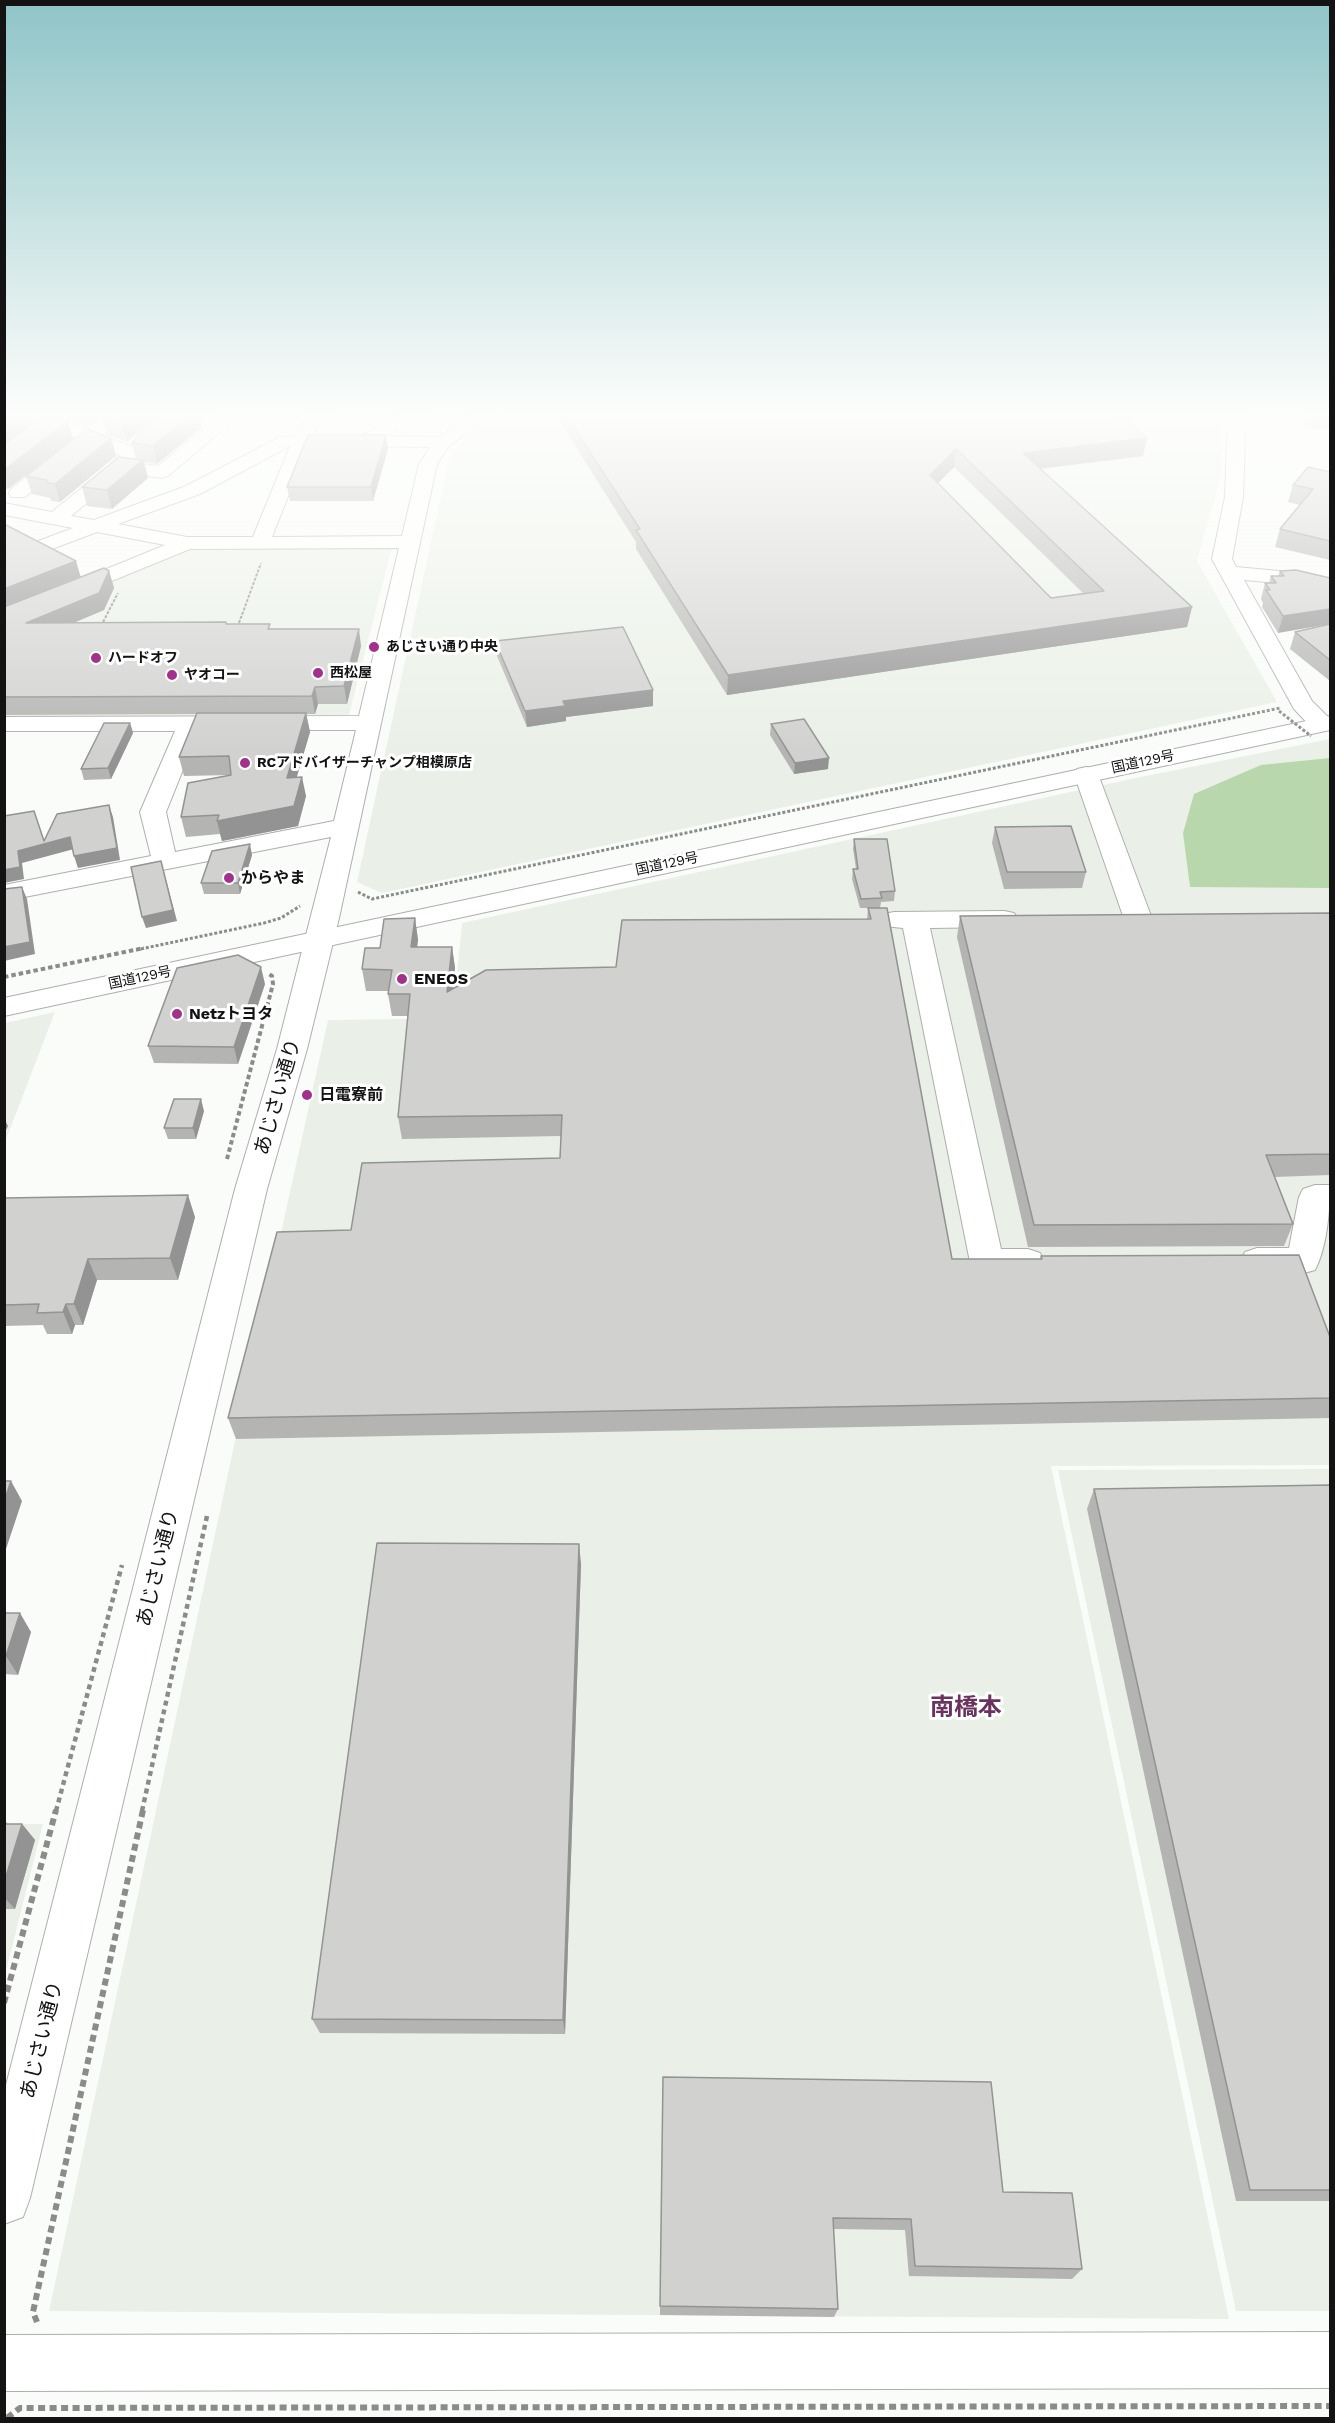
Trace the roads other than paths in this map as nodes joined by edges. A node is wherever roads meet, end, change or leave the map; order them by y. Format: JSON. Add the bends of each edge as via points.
{"nodes":[{"id":1,"x":14,"y":527,"type":"edge"},
{"id":2,"x":91,"y":527,"type":"edge"},
{"id":3,"x":100,"y":527,"type":"edge"},
{"id":4,"x":270,"y":527,"type":"edge"},
{"id":5,"x":414,"y":527,"type":"edge"},
{"id":6,"x":1228,"y":527,"type":"edge"},
{"id":7,"x":411,"y":542,"type":"junction"},
{"id":8,"x":186,"y":543,"type":"junction"},
{"id":9,"x":45,"y":545,"type":"junction"},
{"id":10,"x":261,"y":553,"type":"junction"},
{"id":11,"x":64,"y":556,"type":"edge"},
{"id":12,"x":84,"y":568,"type":"dead end"},
{"id":13,"x":1228,"y":572,"type":"junction"},
{"id":14,"x":112,"y":583,"type":"junction"},
{"id":15,"x":1330,"y":587,"type":"edge"},
{"id":16,"x":14,"y":596,"type":"edge"},
{"id":17,"x":33,"y":607,"type":"junction"},
{"id":18,"x":4,"y":619,"type":"edge"},
{"id":19,"x":1291,"y":639,"type":"edge"},
{"id":20,"x":1269,"y":644,"type":"junction"},
{"id":21,"x":1316,"y":719,"type":"edge"},
{"id":22,"x":190,"y":723,"type":"junction"},
{"id":23,"x":369,"y":723,"type":"junction"},
{"id":24,"x":11,"y":724,"type":"edge"},
{"id":25,"x":4,"y":747,"type":"edge"},
{"id":26,"x":1086,"y":774,"type":"junction"},
{"id":27,"x":346,"y":826,"type":"junction"},
{"id":28,"x":165,"y":862,"type":"junction"},
{"id":29,"x":4,"y":893,"type":"edge"},
{"id":30,"x":1136,"y":916,"type":"edge"},
{"id":31,"x":1031,"y":918,"type":"edge"},
{"id":32,"x":317,"y":919,"type":"junction"},
{"id":33,"x":868,"y":920,"type":"edge"},
{"id":34,"x":915,"y":920,"type":"junction"},
{"id":35,"x":4,"y":988,"type":"edge"},
{"id":36,"x":4,"y":1007,"type":"edge"},
{"id":37,"x":1330,"y":1197,"type":"edge"},
{"id":38,"x":1233,"y":1261,"type":"edge"},
{"id":39,"x":1057,"y":1262,"type":"edge"},
{"id":40,"x":4,"y":2198,"type":"edge"},
{"id":41,"x":21,"y":2344,"type":"edge"},
{"id":42,"x":1330,"y":2360,"type":"edge"}],
"edges":[{"from":1,"to":9,"type":"main road"},
{"from":2,"to":9,"type":"main road"},
{"from":3,"to":8,"type":"main road"},
{"from":4,"to":10,"type":"main road"},
{"from":5,"to":7,"type":"main road","name":"あじさい通り"},
{"from":6,"to":13,"type":"main road","via":[[1222,559]]},
{"from":7,"to":10,"type":"main road"},
{"from":7,"to":23,"type":"main road","name":"あじさい通り"},
{"from":8,"to":10,"type":"main road"},
{"from":8,"to":14,"type":"main road"},
{"from":9,"to":11,"type":"main road"},
{"from":12,"to":14,"type":"main road"},
{"from":13,"to":15,"type":"main road"},
{"from":13,"to":20,"type":"main road"},
{"from":14,"to":17,"type":"main road"},
{"from":16,"to":17,"type":"main road"},
{"from":17,"to":18,"type":"main road"},
{"from":19,"to":20,"type":"main road"},
{"from":20,"to":21,"type":"main road","via":[[1302,704]]},
{"from":21,"to":26,"type":"main road","name":"国道129号"},
{"from":21,"to":32,"type":"main road","name":"国道129号"},
{"from":22,"to":23,"type":"main road"},
{"from":22,"to":24,"type":"main road"},
{"from":22,"to":28,"type":"main road","via":[[153,812]]},
{"from":23,"to":27,"type":"main road","name":"あじさい通り"},
{"from":24,"to":25,"type":"main road"},
{"from":26,"to":30,"type":"main road"},
{"from":26,"to":32,"type":"main road","name":"国道129号"},
{"from":27,"to":28,"type":"main road"},
{"from":27,"to":32,"type":"main road","name":"あじさい通り"},
{"from":28,"to":29,"type":"main road"},
{"from":31,"to":34,"type":"main road"},
{"from":32,"to":35,"type":"main road","name":"国道129号"},
{"from":32,"to":36,"type":"main road","name":"国道129号"},
{"from":32,"to":40,"type":"main road","name":"あじさい通り","via":[[292,1048],[251,1190]]},
{"from":33,"to":34,"type":"main road"},
{"from":34,"to":39,"type":"main road","via":[[987,1262]]},
{"from":37,"to":38,"type":"main road","via":[[1315,1197],[1303,1261]]},
{"from":41,"to":42,"type":"main road"}]}
